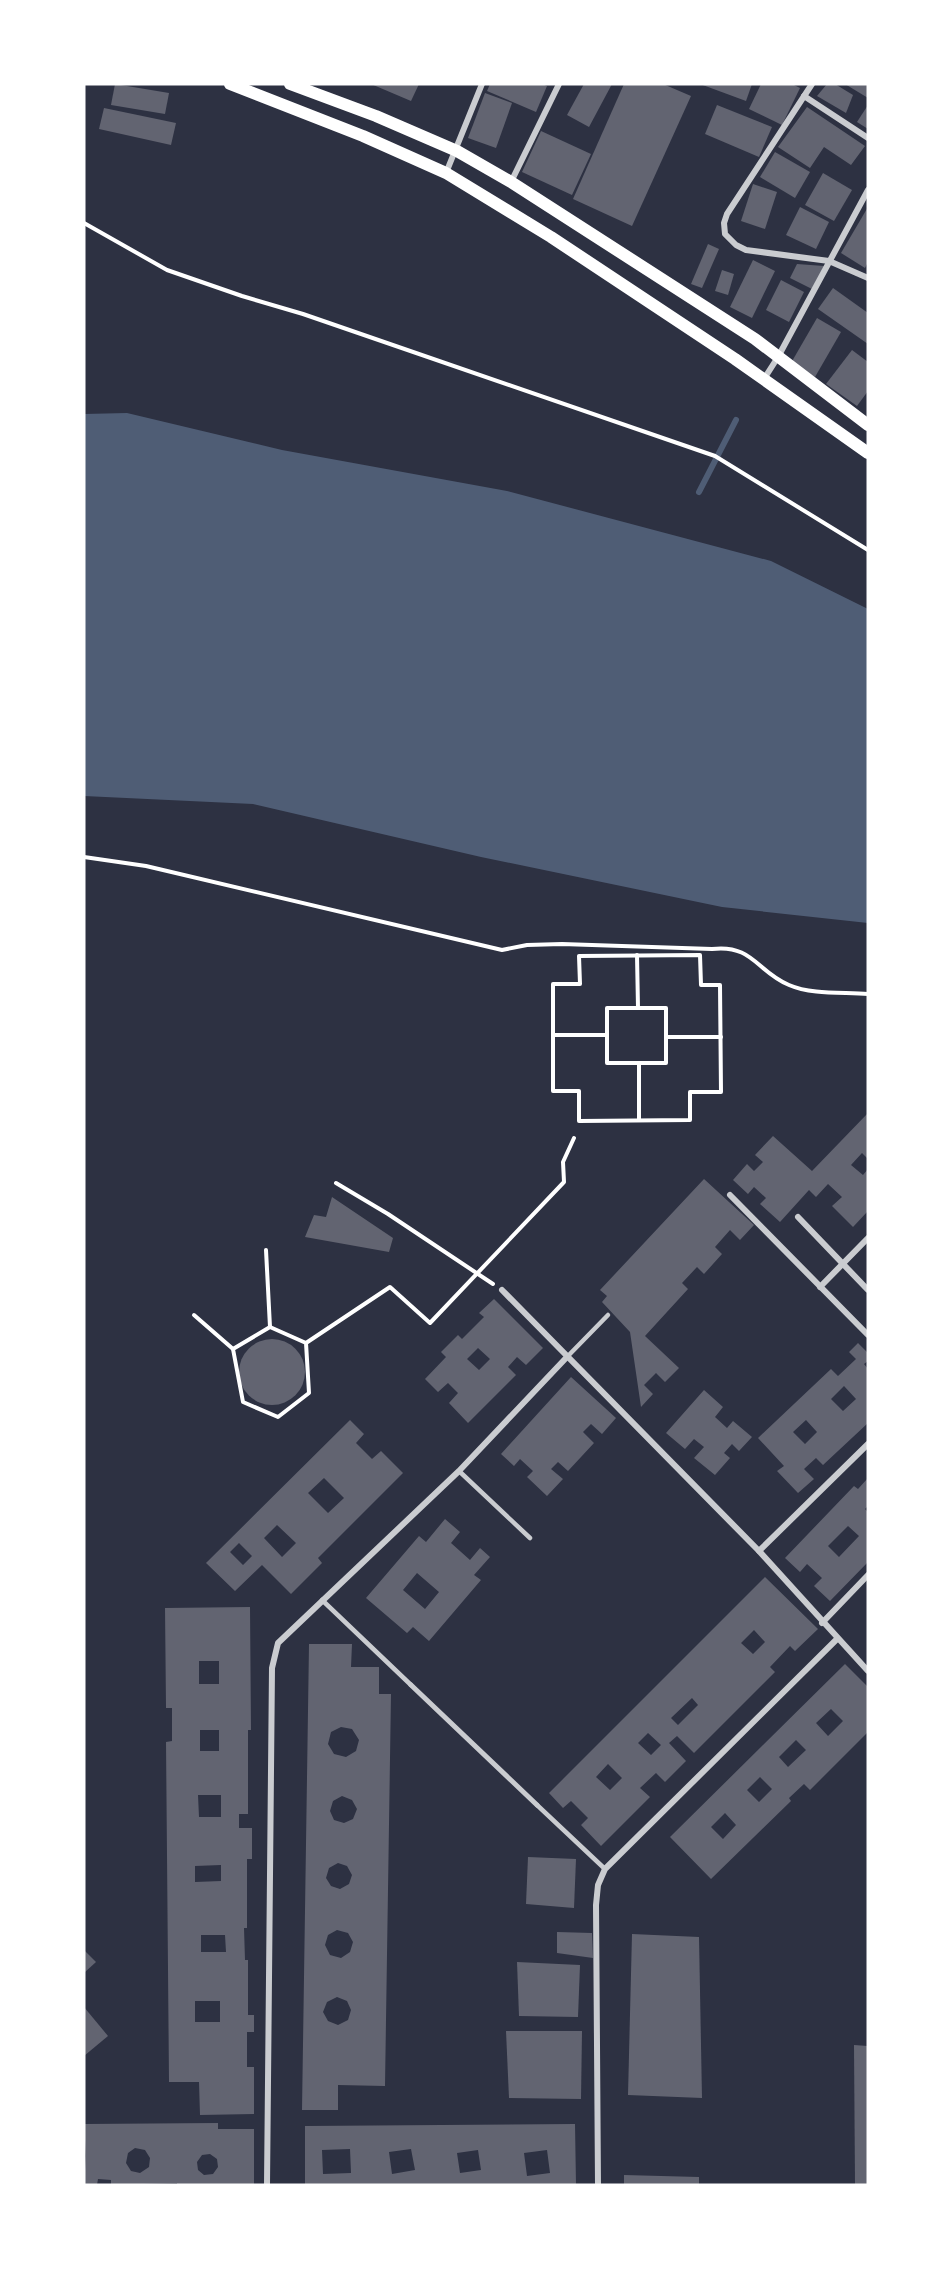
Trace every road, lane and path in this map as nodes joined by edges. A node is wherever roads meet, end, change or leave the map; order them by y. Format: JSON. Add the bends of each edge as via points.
{"nodes":[{"id":1,"x":230,"y":84,"type":"edge"},
{"id":2,"x":290,"y":84,"type":"edge"},
{"id":3,"x":482,"y":84,"type":"edge"},
{"id":4,"x":558,"y":84,"type":"edge"},
{"id":5,"x":812,"y":84,"type":"edge"},
{"id":6,"x":804,"y":96,"type":"junction"},
{"id":7,"x":868,"y":138,"type":"edge"},
{"id":8,"x":457,"y":151,"type":"junction"},
{"id":9,"x":446,"y":173,"type":"junction"},
{"id":10,"x":511,"y":182,"type":"junction"},
{"id":11,"x":868,"y":190,"type":"edge"},
{"id":12,"x":84,"y":223,"type":"edge"},
{"id":13,"x":829,"y":261,"type":"junction"},
{"id":14,"x":868,"y":278,"type":"edge"},
{"id":15,"x":778,"y":357,"type":"junction"},
{"id":16,"x":763,"y":379,"type":"junction"},
{"id":17,"x":868,"y":425,"type":"edge"},
{"id":18,"x":868,"y":453,"type":"edge"},
{"id":19,"x":868,"y":550,"type":"edge"},
{"id":20,"x":84,"y":857,"type":"edge"},
{"id":21,"x":637,"y":955,"type":"junction"},
{"id":22,"x":868,"y":994,"type":"edge"},
{"id":23,"x":638,"y":1008,"type":"junction"},
{"id":24,"x":553,"y":1035,"type":"junction"},
{"id":25,"x":607,"y":1035,"type":"junction"},
{"id":26,"x":666,"y":1037,"type":"junction"},
{"id":27,"x":721,"y":1037,"type":"junction"},
{"id":28,"x":639,"y":1063,"type":"junction"},
{"id":29,"x":639,"y":1120,"type":"junction"},
{"id":30,"x":574,"y":1138,"type":"dead end"},
{"id":31,"x":336,"y":1183,"type":"dead end"},
{"id":32,"x":729,"y":1195,"type":"dead end"},
{"id":33,"x":798,"y":1217,"type":"dead end"},
{"id":34,"x":868,"y":1238,"type":"edge"},
{"id":35,"x":266,"y":1250,"type":"dead end"},
{"id":36,"x":843,"y":1262,"type":"junction"},
{"id":37,"x":477,"y":1274,"type":"junction"},
{"id":38,"x":820,"y":1287,"type":"junction"},
{"id":39,"x":502,"y":1290,"type":"joint"},
{"id":40,"x":868,"y":1290,"type":"edge"},
{"id":41,"x":194,"y":1315,"type":"dead end"},
{"id":42,"x":608,"y":1315,"type":"dead end"},
{"id":43,"x":270,"y":1327,"type":"junction"},
{"id":44,"x":868,"y":1335,"type":"edge"},
{"id":45,"x":306,"y":1343,"type":"junction"},
{"id":46,"x":233,"y":1349,"type":"junction"},
{"id":47,"x":566,"y":1358,"type":"junction"},
{"id":48,"x":868,"y":1444,"type":"edge"},
{"id":49,"x":459,"y":1471,"type":"junction"},
{"id":50,"x":530,"y":1538,"type":"dead end"},
{"id":51,"x":759,"y":1551,"type":"junction"},
{"id":52,"x":868,"y":1575,"type":"edge"},
{"id":53,"x":322,"y":1600,"type":"junction"},
{"id":54,"x":822,"y":1623,"type":"junction"},
{"id":55,"x":837,"y":1639,"type":"junction"},
{"id":56,"x":868,"y":1671,"type":"edge"},
{"id":57,"x":411,"y":1685,"type":"joint"},
{"id":58,"x":537,"y":1805,"type":"joint"},
{"id":59,"x":605,"y":1869,"type":"junction"},
{"id":60,"x":267,"y":2185,"type":"edge"},
{"id":61,"x":598,"y":2185,"type":"edge"}],
"edges":[{"from":1,"to":9,"type":"main road"},
{"from":2,"to":8,"type":"main road"},
{"from":3,"to":8,"type":"street"},
{"from":4,"to":10,"type":"street"},
{"from":5,"to":6,"type":"street"},
{"from":6,"to":7,"type":"street"},
{"from":6,"to":13,"type":"street","via":[[727,214],[725,234],[746,250]]},
{"from":8,"to":9,"type":"street"},
{"from":8,"to":10,"type":"main road"},
{"from":9,"to":16,"type":"main road","via":[[551,237]]},
{"from":10,"to":15,"type":"main road"},
{"from":11,"to":13,"type":"street"},
{"from":12,"to":19,"type":"path","via":[[167,270],[715,456]]},
{"from":13,"to":14,"type":"street"},
{"from":13,"to":15,"type":"street"},
{"from":15,"to":16,"type":"street"},
{"from":15,"to":17,"type":"main road"},
{"from":16,"to":18,"type":"main road"},
{"from":20,"to":22,"type":"path","via":[[146,866],[502,950],[562,944],[728,947],[743,952],[789,985]]},
{"from":21,"to":23,"type":"path"},
{"from":21,"to":24,"type":"path","via":[[579,956],[580,984],[553,984]]},
{"from":21,"to":27,"type":"path","via":[[700,955],[701,985],[720,985]]},
{"from":23,"to":25,"type":"path","via":[[606,1008]]},
{"from":23,"to":26,"type":"path","via":[[666,1008]]},
{"from":24,"to":25,"type":"path"},
{"from":24,"to":29,"type":"path","via":[[554,1091],[579,1091],[579,1121]]},
{"from":25,"to":28,"type":"path","via":[[607,1063]]},
{"from":26,"to":27,"type":"path"},
{"from":26,"to":28,"type":"path","via":[[666,1062]]},
{"from":27,"to":29,"type":"path","via":[[721,1092],[690,1092],[690,1120]]},
{"from":28,"to":29,"type":"path"},
{"from":30,"to":37,"type":"path","via":[[563,1162],[564,1182]]},
{"from":31,"to":37,"type":"path"},
{"from":32,"to":38,"type":"street"},
{"from":33,"to":36,"type":"street"},
{"from":34,"to":36,"type":"street"},
{"from":35,"to":43,"type":"path"},
{"from":36,"to":38,"type":"street"},
{"from":36,"to":40,"type":"street"},
{"from":37,"to":39,"type":"path"},
{"from":37,"to":45,"type":"path","via":[[430,1323],[390,1287]]},
{"from":38,"to":44,"type":"street"},
{"from":39,"to":47,"type":"street"},
{"from":41,"to":46,"type":"path"},
{"from":42,"to":47,"type":"lane"},
{"from":43,"to":45,"type":"path"},
{"from":43,"to":46,"type":"path"},
{"from":45,"to":46,"type":"path","via":[[309,1394],[278,1417],[243,1402]]},
{"from":47,"to":49,"type":"street"},
{"from":47,"to":51,"type":"street"},
{"from":48,"to":51,"type":"street"},
{"from":49,"to":50,"type":"lane"},
{"from":49,"to":53,"type":"street"},
{"from":51,"to":54,"type":"street"},
{"from":52,"to":54,"type":"street"},
{"from":53,"to":57,"type":"lane"},
{"from":53,"to":60,"type":"street","via":[[278,1643],[272,1668]]},
{"from":54,"to":55,"type":"street"},
{"from":55,"to":56,"type":"street"},
{"from":55,"to":59,"type":"street"},
{"from":57,"to":58,"type":"street"},
{"from":58,"to":59,"type":"lane"},
{"from":59,"to":61,"type":"street","via":[[596,1905]]}]}
